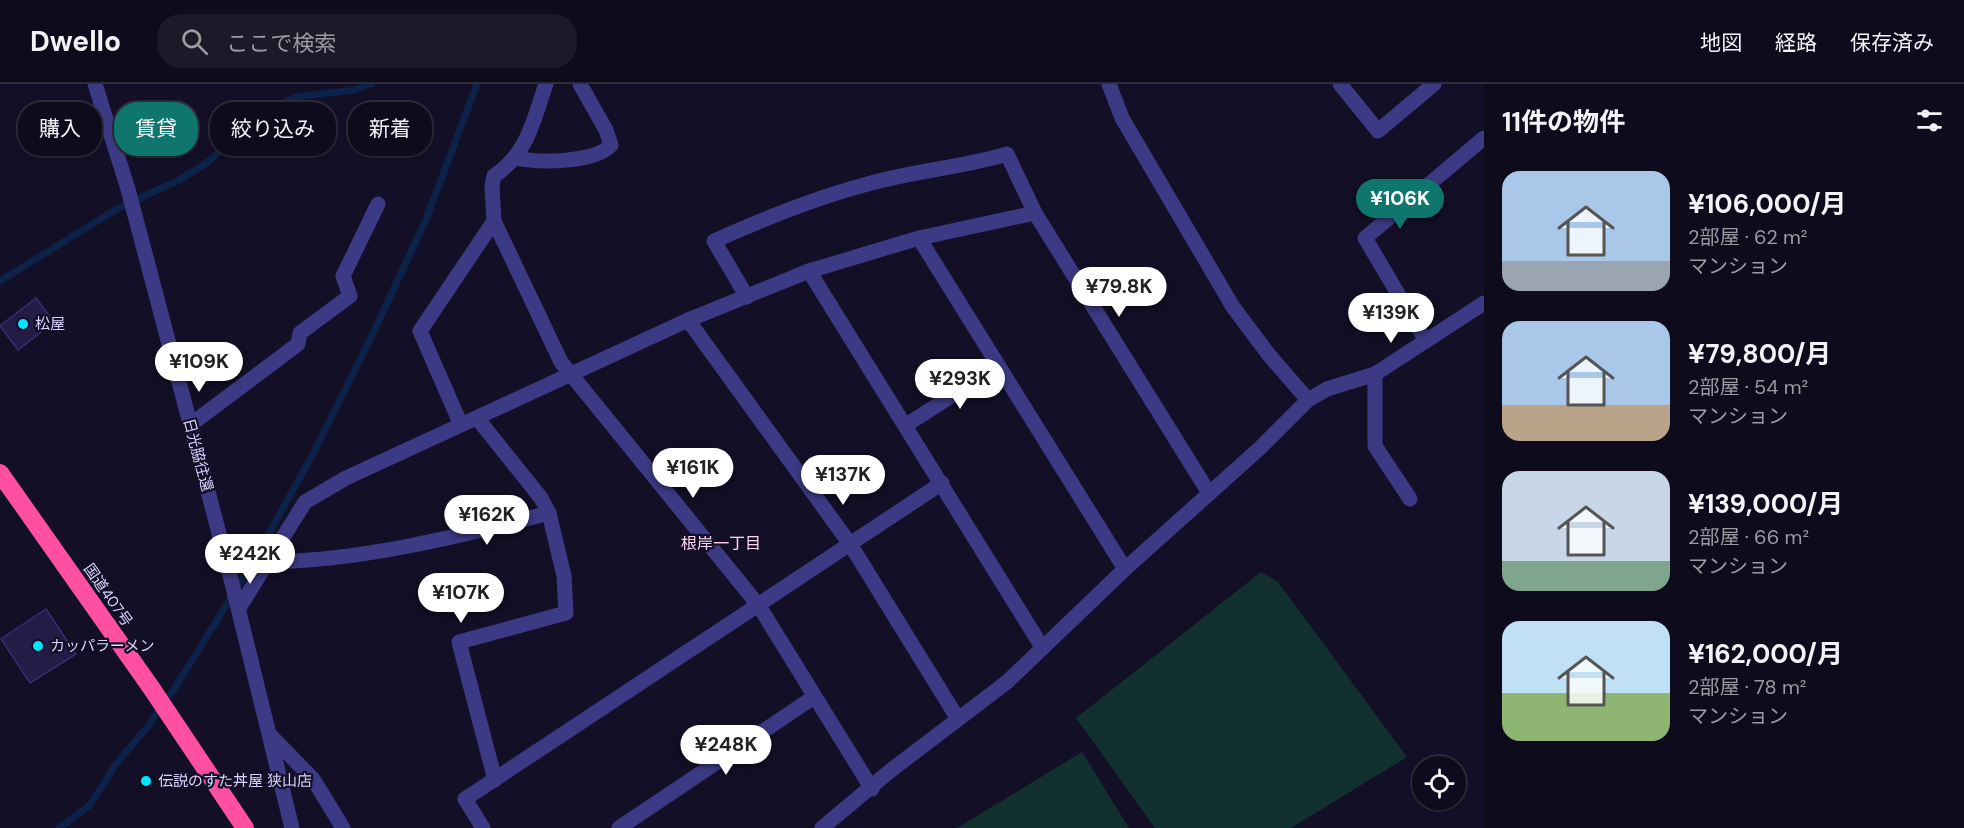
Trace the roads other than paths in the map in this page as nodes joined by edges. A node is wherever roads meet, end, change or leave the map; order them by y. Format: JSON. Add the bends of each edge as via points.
{"nodes":[{"id":1,"x":95,"y":84,"type":"edge"},
{"id":2,"x":546,"y":84,"type":"edge"},
{"id":3,"x":580,"y":84,"type":"edge"},
{"id":4,"x":1109,"y":84,"type":"edge"},
{"id":5,"x":1340,"y":84,"type":"edge"},
{"id":6,"x":1434,"y":84,"type":"edge"},
{"id":7,"x":1484,"y":138,"type":"edge"},
{"id":8,"x":516,"y":158,"type":"junction"},
{"id":9,"x":378,"y":204,"type":"dead end"},
{"id":10,"x":1035,"y":213,"type":"junction"},
{"id":11,"x":494,"y":221,"type":"junction"},
{"id":12,"x":918,"y":238,"type":"junction"},
{"id":13,"x":809,"y":271,"type":"junction"},
{"id":14,"x":747,"y":297,"type":"junction"},
{"id":15,"x":1484,"y":303,"type":"edge"},
{"id":16,"x":688,"y":320,"type":"junction"},
{"id":17,"x":1426,"y":341,"type":"junction"},
{"id":18,"x":997,"y":367,"type":"junction"},
{"id":19,"x":570,"y":374,"type":"junction"},
{"id":20,"x":1375,"y":374,"type":"junction"},
{"id":21,"x":1308,"y":400,"type":"junction"},
{"id":22,"x":477,"y":418,"type":"junction"},
{"id":23,"x":460,"y":424,"type":"junction"},
{"id":24,"x":190,"y":425,"type":"junction"},
{"id":25,"x":906,"y":425,"type":"junction"},
{"id":26,"x":0,"y":473,"type":"edge"},
{"id":27,"x":942,"y":483,"type":"junction"},
{"id":28,"x":1209,"y":493,"type":"junction"},
{"id":29,"x":1410,"y":499,"type":"dead end"},
{"id":30,"x":549,"y":513,"type":"junction"},
{"id":31,"x":850,"y":544,"type":"junction"},
{"id":32,"x":269,"y":562,"type":"junction"},
{"id":33,"x":1125,"y":569,"type":"junction"},
{"id":34,"x":759,"y":606,"type":"junction"},
{"id":35,"x":238,"y":607,"type":"junction"},
{"id":36,"x":1042,"y":647,"type":"junction"},
{"id":37,"x":814,"y":697,"type":"junction"},
{"id":38,"x":958,"y":719,"type":"junction"},
{"id":39,"x":271,"y":736,"type":"junction"},
{"id":40,"x":495,"y":780,"type":"junction"},
{"id":41,"x":872,"y":789,"type":"junction"},
{"id":42,"x":245,"y":828,"type":"edge"},
{"id":43,"x":292,"y":828,"type":"edge"},
{"id":44,"x":343,"y":828,"type":"edge"},
{"id":45,"x":483,"y":828,"type":"edge"},
{"id":46,"x":619,"y":828,"type":"edge"},
{"id":47,"x":822,"y":828,"type":"edge"}],
"edges":[{"from":1,"to":24,"type":"street","name":"日光脇往還","via":[[129,191]]},
{"from":2,"to":8,"type":"street","via":[[523,149]]},
{"from":3,"to":8,"type":"street","via":[[611,145],[596,156],[536,162]]},
{"from":4,"to":21,"type":"street","via":[[1122,118],[1233,307]]},
{"from":5,"to":6,"type":"street","via":[[1378,131]]},
{"from":7,"to":17,"type":"street","via":[[1365,238]]},
{"from":8,"to":11,"type":"street","via":[[494,176]]},
{"from":9,"to":24,"type":"street","via":[[344,276],[350,296],[300,333],[298,344]]},
{"from":10,"to":12,"type":"street"},
{"from":10,"to":14,"type":"street","via":[[1007,154],[866,184],[768,216],[714,241]]},
{"from":10,"to":28,"type":"street"},
{"from":11,"to":19,"type":"street"},
{"from":11,"to":23,"type":"street","via":[[420,332]]},
{"from":12,"to":13,"type":"street"},
{"from":12,"to":18,"type":"street"},
{"from":13,"to":14,"type":"street"},
{"from":13,"to":25,"type":"street"},
{"from":14,"to":16,"type":"street"},
{"from":15,"to":17,"type":"street"},
{"from":16,"to":19,"type":"street"},
{"from":16,"to":31,"type":"street"},
{"from":17,"to":20,"type":"street"},
{"from":18,"to":25,"type":"street"},
{"from":18,"to":33,"type":"street"},
{"from":19,"to":22,"type":"street"},
{"from":19,"to":34,"type":"street"},
{"from":20,"to":21,"type":"street","via":[[1327,389]]},
{"from":20,"to":29,"type":"street","via":[[1375,446]]},
{"from":21,"to":28,"type":"street"},
{"from":22,"to":23,"type":"street"},
{"from":22,"to":30,"type":"street"},
{"from":23,"to":32,"type":"street","via":[[323,489],[305,502]]},
{"from":24,"to":35,"type":"street","name":"日光脇往還"},
{"from":25,"to":27,"type":"street"},
{"from":26,"to":42,"type":"highway","name":"国道407号"},
{"from":27,"to":31,"type":"street"},
{"from":27,"to":36,"type":"street"},
{"from":28,"to":33,"type":"street"},
{"from":30,"to":32,"type":"street","via":[[462,536],[302,561]]},
{"from":30,"to":40,"type":"street","via":[[564,576],[566,613],[459,642]]},
{"from":31,"to":34,"type":"street"},
{"from":31,"to":38,"type":"street"},
{"from":32,"to":35,"type":"street"},
{"from":33,"to":36,"type":"street"},
{"from":34,"to":37,"type":"street"},
{"from":34,"to":40,"type":"street"},
{"from":35,"to":39,"type":"street","name":"日光脇往還"},
{"from":36,"to":38,"type":"street","via":[[1007,682]]},
{"from":37,"to":41,"type":"street"},
{"from":37,"to":46,"type":"street"},
{"from":38,"to":41,"type":"street"},
{"from":39,"to":43,"type":"street","name":"日光脇往還"},
{"from":39,"to":44,"type":"street","via":[[312,779]]},
{"from":40,"to":45,"type":"street","via":[[465,799]]},
{"from":41,"to":47,"type":"street"}]}
